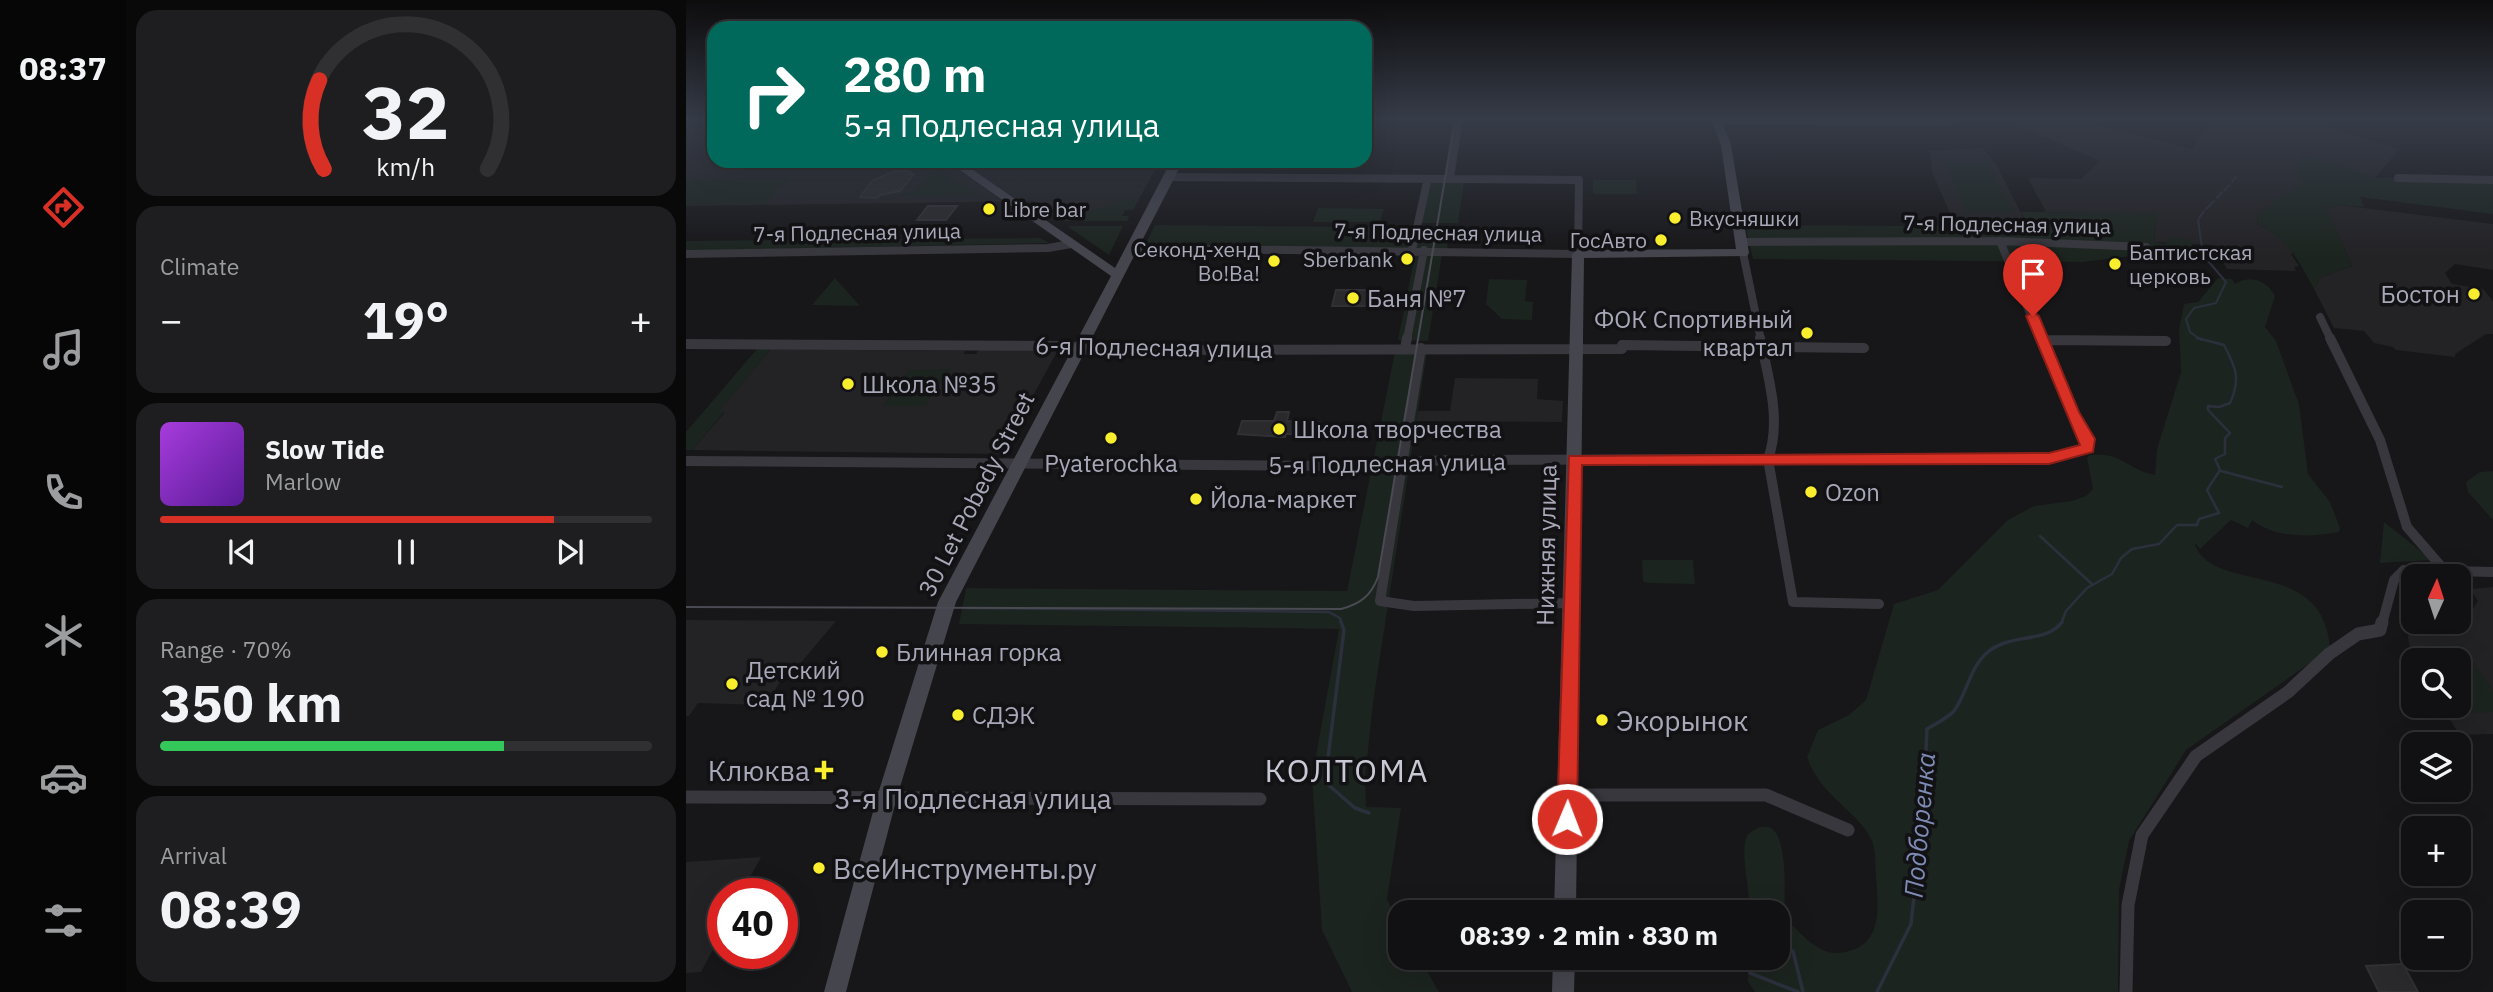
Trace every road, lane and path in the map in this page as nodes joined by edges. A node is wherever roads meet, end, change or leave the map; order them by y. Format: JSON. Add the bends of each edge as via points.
{"nodes":[{"id":1,"x":1452,"y":165,"type":"edge"},
{"id":2,"x":1729,"y":165,"type":"edge"},
{"id":3,"x":963,"y":168,"type":"edge"},
{"id":4,"x":1173,"y":168,"type":"edge"},
{"id":5,"x":1168,"y":177,"type":"junction"},
{"id":6,"x":1450,"y":178,"type":"junction"},
{"id":7,"x":2398,"y":178,"type":"dead end"},
{"id":8,"x":2493,"y":180,"type":"edge"},
{"id":9,"x":1427,"y":182,"type":"dead end"},
{"id":10,"x":2000,"y":241,"type":"junction"},
{"id":11,"x":1071,"y":244,"type":"junction"},
{"id":12,"x":2146,"y":247,"type":"dead end"},
{"id":13,"x":1132,"y":248,"type":"junction"},
{"id":14,"x":1742,"y":248,"type":"junction"},
{"id":15,"x":1412,"y":250,"type":"junction"},
{"id":16,"x":1424,"y":250,"type":"junction"},
{"id":17,"x":686,"y":254,"type":"edge"},
{"id":18,"x":1578,"y":254,"type":"junction"},
{"id":19,"x":1120,"y":273,"type":"junction"},
{"id":20,"x":2320,"y":317,"type":"dead end"},
{"id":21,"x":2044,"y":340,"type":"junction"},
{"id":22,"x":2166,"y":341,"type":"dead end"},
{"id":23,"x":686,"y":344,"type":"edge"},
{"id":24,"x":1405,"y":348,"type":"junction"},
{"id":25,"x":1421,"y":348,"type":"junction"},
{"id":26,"x":1576,"y":348,"type":"junction"},
{"id":27,"x":1864,"y":348,"type":"dead end"},
{"id":28,"x":1762,"y":349,"type":"junction"},
{"id":29,"x":1080,"y":350,"type":"junction"},
{"id":30,"x":1574,"y":460,"type":"junction"},
{"id":31,"x":1768,"y":460,"type":"junction"},
{"id":32,"x":686,"y":461,"type":"edge"},
{"id":33,"x":1403,"y":461,"type":"junction"},
{"id":34,"x":1020,"y":463,"type":"junction"},
{"id":35,"x":2439,"y":564,"type":"edge"},
{"id":36,"x":2471,"y":572,"type":"edge"},
{"id":37,"x":2493,"y":572,"type":"edge"},
{"id":38,"x":2401,"y":573,"type":"edge"},
{"id":39,"x":1571,"y":603,"type":"junction"},
{"id":40,"x":1879,"y":604,"type":"dead end"},
{"id":41,"x":1567,"y":795,"type":"junction"},
{"id":42,"x":686,"y":797,"type":"edge"},
{"id":43,"x":887,"y":797,"type":"junction"},
{"id":44,"x":1260,"y":799,"type":"dead end"},
{"id":45,"x":1849,"y":830,"type":"dead end"},
{"id":46,"x":1565,"y":900,"type":"edge"},
{"id":47,"x":1564,"y":970,"type":"edge"},
{"id":48,"x":835,"y":992,"type":"edge"},
{"id":49,"x":1563,"y":992,"type":"edge"},
{"id":50,"x":2126,"y":992,"type":"edge"}],
"edges":[{"from":1,"to":6,"type":"street"},
{"from":2,"to":14,"type":"street"},
{"from":3,"to":11,"type":"street"},
{"from":4,"to":5,"type":"street","name":"30 Let Pobedy Street"},
{"from":5,"to":6,"type":"street"},
{"from":5,"to":13,"type":"street","name":"30 Let Pobedy Street"},
{"from":6,"to":18,"type":"street","name":"Нижняя улица","via":[[1579,180]]},
{"from":7,"to":8,"type":"street"},
{"from":9,"to":15,"type":"street"},
{"from":10,"to":12,"type":"street","name":"7-я Подлесная улица"},
{"from":10,"to":14,"type":"street","name":"7-я Подлесная улица"},
{"from":10,"to":21,"type":"street"},
{"from":11,"to":17,"type":"street","name":"7-я Подлесная улица"},
{"from":11,"to":19,"type":"street"},
{"from":13,"to":15,"type":"street","name":"7-я Подлесная улица"},
{"from":13,"to":19,"type":"street","name":"30 Let Pobedy Street"},
{"from":14,"to":18,"type":"street","name":"7-я Подлесная улица"},
{"from":14,"to":28,"type":"street"},
{"from":15,"to":16,"type":"street","name":"7-я Подлесная улица"},
{"from":16,"to":18,"type":"street","name":"7-я Подлесная улица"},
{"from":16,"to":24,"type":"street"},
{"from":18,"to":26,"type":"street","name":"Нижняя улица"},
{"from":19,"to":29,"type":"street","name":"30 Let Pobedy Street"},
{"from":20,"to":35,"type":"street","via":[[2380,440],[2407,527]]},
{"from":21,"to":22,"type":"street"},
{"from":21,"to":31,"type":"street","name":"5-я Подлесная улица","via":[[2088,448],[2049,458]]},
{"from":23,"to":29,"type":"street","name":"6-я Подлесная улица","via":[[1069,346]]},
{"from":24,"to":25,"type":"street","name":"6-я Подлесная улица"},
{"from":24,"to":29,"type":"street","name":"6-я Подлесная улица"},
{"from":25,"to":26,"type":"street","name":"6-я Подлесная улица"},
{"from":25,"to":33,"type":"street"},
{"from":26,"to":28,"type":"street","name":"6-я Подлесная улица","via":[[1742,344]]},
{"from":26,"to":30,"type":"street","name":"Нижняя улица"},
{"from":27,"to":28,"type":"street","name":"6-я Подлесная улица"},
{"from":28,"to":31,"type":"street","via":[[1772,395],[1774,443]]},
{"from":29,"to":34,"type":"street","name":"30 Let Pobedy Street"},
{"from":30,"to":31,"type":"street","name":"5-я Подлесная улица"},
{"from":30,"to":33,"type":"street","name":"5-я Подлесная улица"},
{"from":30,"to":39,"type":"street","name":"Нижняя улица"},
{"from":31,"to":40,"type":"street","via":[[1793,602]]},
{"from":32,"to":34,"type":"street","name":"5-я Подлесная улица"},
{"from":33,"to":34,"type":"street","name":"5-я Подлесная улица","via":[[1342,466]]},
{"from":33,"to":39,"type":"street","via":[[1380,601],[1413,606]]},
{"from":34,"to":43,"type":"street","name":"30 Let Pobedy Street","via":[[947,601]]},
{"from":36,"to":37,"type":"street"},
{"from":38,"to":50,"type":"street","via":[[2394,580],[2380,630],[2358,634],[2288,692],[2196,756],[2142,835],[2128,905]]},
{"from":39,"to":41,"type":"street","name":"Нижняя улица"},
{"from":41,"to":45,"type":"street","via":[[1766,795]]},
{"from":41,"to":46,"type":"street","name":"Нижняя улица"},
{"from":42,"to":43,"type":"street","name":"3-я Подлесная улица"},
{"from":43,"to":44,"type":"street","name":"3-я Подлесная улица"},
{"from":43,"to":48,"type":"street","name":"30 Let Pobedy Street"},
{"from":47,"to":49,"type":"street"}]}
